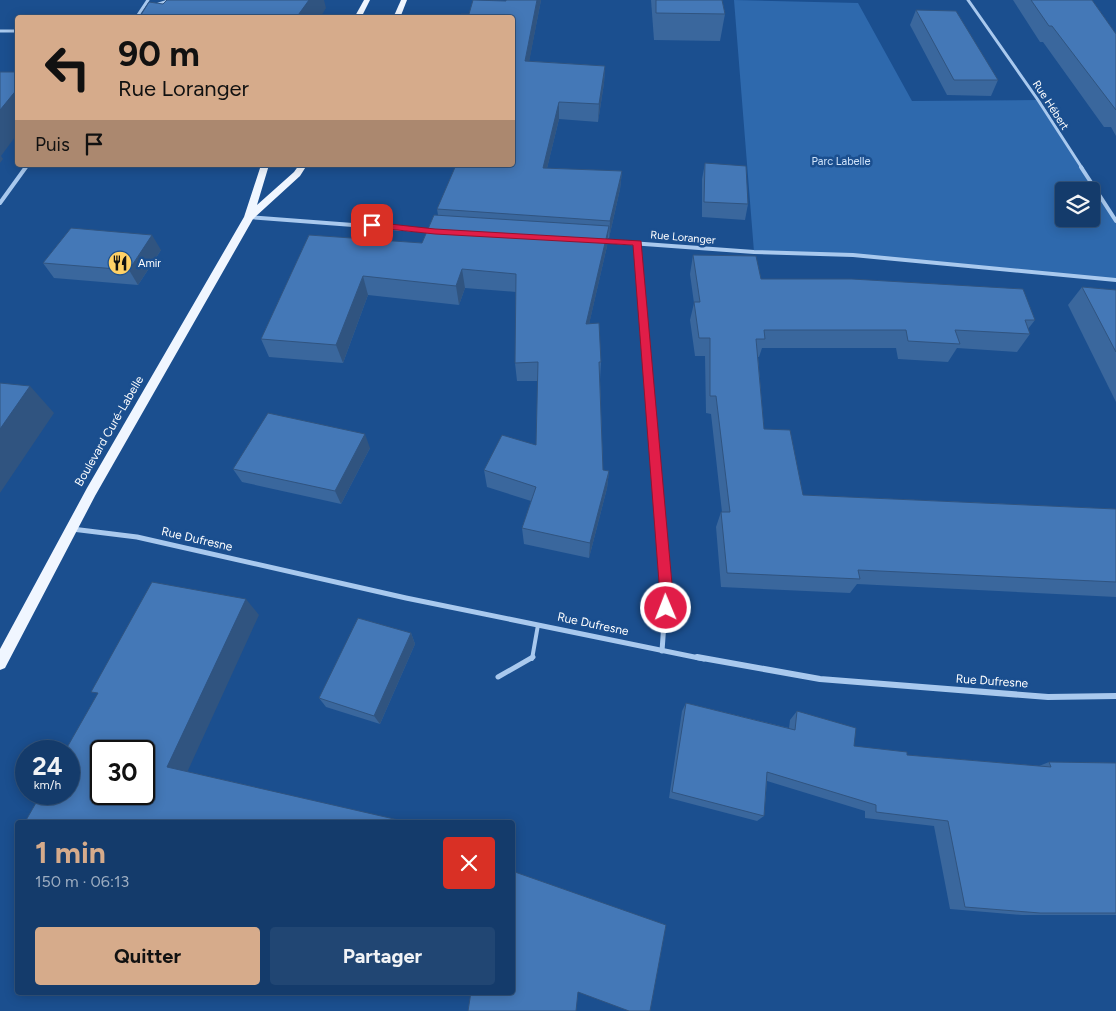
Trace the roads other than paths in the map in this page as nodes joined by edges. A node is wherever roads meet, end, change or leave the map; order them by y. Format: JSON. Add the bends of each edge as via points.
{"nodes":[{"id":1,"x":148,"y":0,"type":"edge"},
{"id":2,"x":170,"y":0,"type":"edge"},
{"id":3,"x":367,"y":0,"type":"edge"},
{"id":4,"x":404,"y":0,"type":"edge"},
{"id":5,"x":968,"y":0,"type":"edge"},
{"id":6,"x":145,"y":5,"type":"junction"},
{"id":7,"x":151,"y":5,"type":"edge"},
{"id":8,"x":156,"y":5,"type":"edge"},
{"id":9,"x":138,"y":15,"type":"edge"},
{"id":10,"x":359,"y":15,"type":"edge"},
{"id":11,"x":397,"y":15,"type":"edge"},
{"id":12,"x":0,"y":31,"type":"edge"},
{"id":13,"x":15,"y":31,"type":"edge"},
{"id":14,"x":26,"y":167,"type":"edge"},
{"id":15,"x":264,"y":167,"type":"edge"},
{"id":16,"x":303,"y":167,"type":"edge"},
{"id":17,"x":0,"y":203,"type":"edge"},
{"id":18,"x":249,"y":217,"type":"junction"},
{"id":19,"x":1116,"y":221,"type":"edge"},
{"id":20,"x":435,"y":231,"type":"edge"},
{"id":21,"x":599,"y":240,"type":"edge"},
{"id":22,"x":638,"y":243,"type":"junction"},
{"id":23,"x":1116,"y":280,"type":"edge"},
{"id":24,"x":71,"y":529,"type":"junction"},
{"id":25,"x":538,"y":625,"type":"junction"},
{"id":26,"x":662,"y":650,"type":"junction"},
{"id":27,"x":0,"y":663,"type":"edge"},
{"id":28,"x":498,"y":677,"type":"dead end"},
{"id":29,"x":1116,"y":696,"type":"edge"}],
"edges":[{"from":1,"to":6,"type":"street"},
{"from":2,"to":8,"type":"lane"},
{"from":3,"to":10,"type":"main road"},
{"from":4,"to":11,"type":"main road"},
{"from":5,"to":19,"type":"street","name":"Rue Hébert","via":[[1038,100]]},
{"from":6,"to":7,"type":"lane"},
{"from":6,"to":9,"type":"street"},
{"from":12,"to":13,"type":"street"},
{"from":14,"to":17,"type":"street"},
{"from":15,"to":18,"type":"main road","name":"Boulevard Curé-Labelle"},
{"from":16,"to":18,"type":"main road","name":"Boulevard Curé-Labelle"},
{"from":18,"to":20,"type":"street"},
{"from":18,"to":24,"type":"main road","name":"Boulevard Curé-Labelle"},
{"from":21,"to":22,"type":"street","name":"Rue Loranger"},
{"from":22,"to":23,"type":"street","name":"Rue Loranger","via":[[754,252],[853,255]]},
{"from":22,"to":26,"type":"street","via":[[666,595]]},
{"from":24,"to":25,"type":"street","name":"Rue Dufresne","via":[[138,537]]},
{"from":24,"to":27,"type":"main road","name":"Boulevard Curé-Labelle"},
{"from":25,"to":26,"type":"street","name":"Rue Dufresne"},
{"from":25,"to":28,"type":"lane","via":[[533,658]]},
{"from":26,"to":29,"type":"street","name":"Rue Dufresne","via":[[820,679],[1048,696]]}]}
